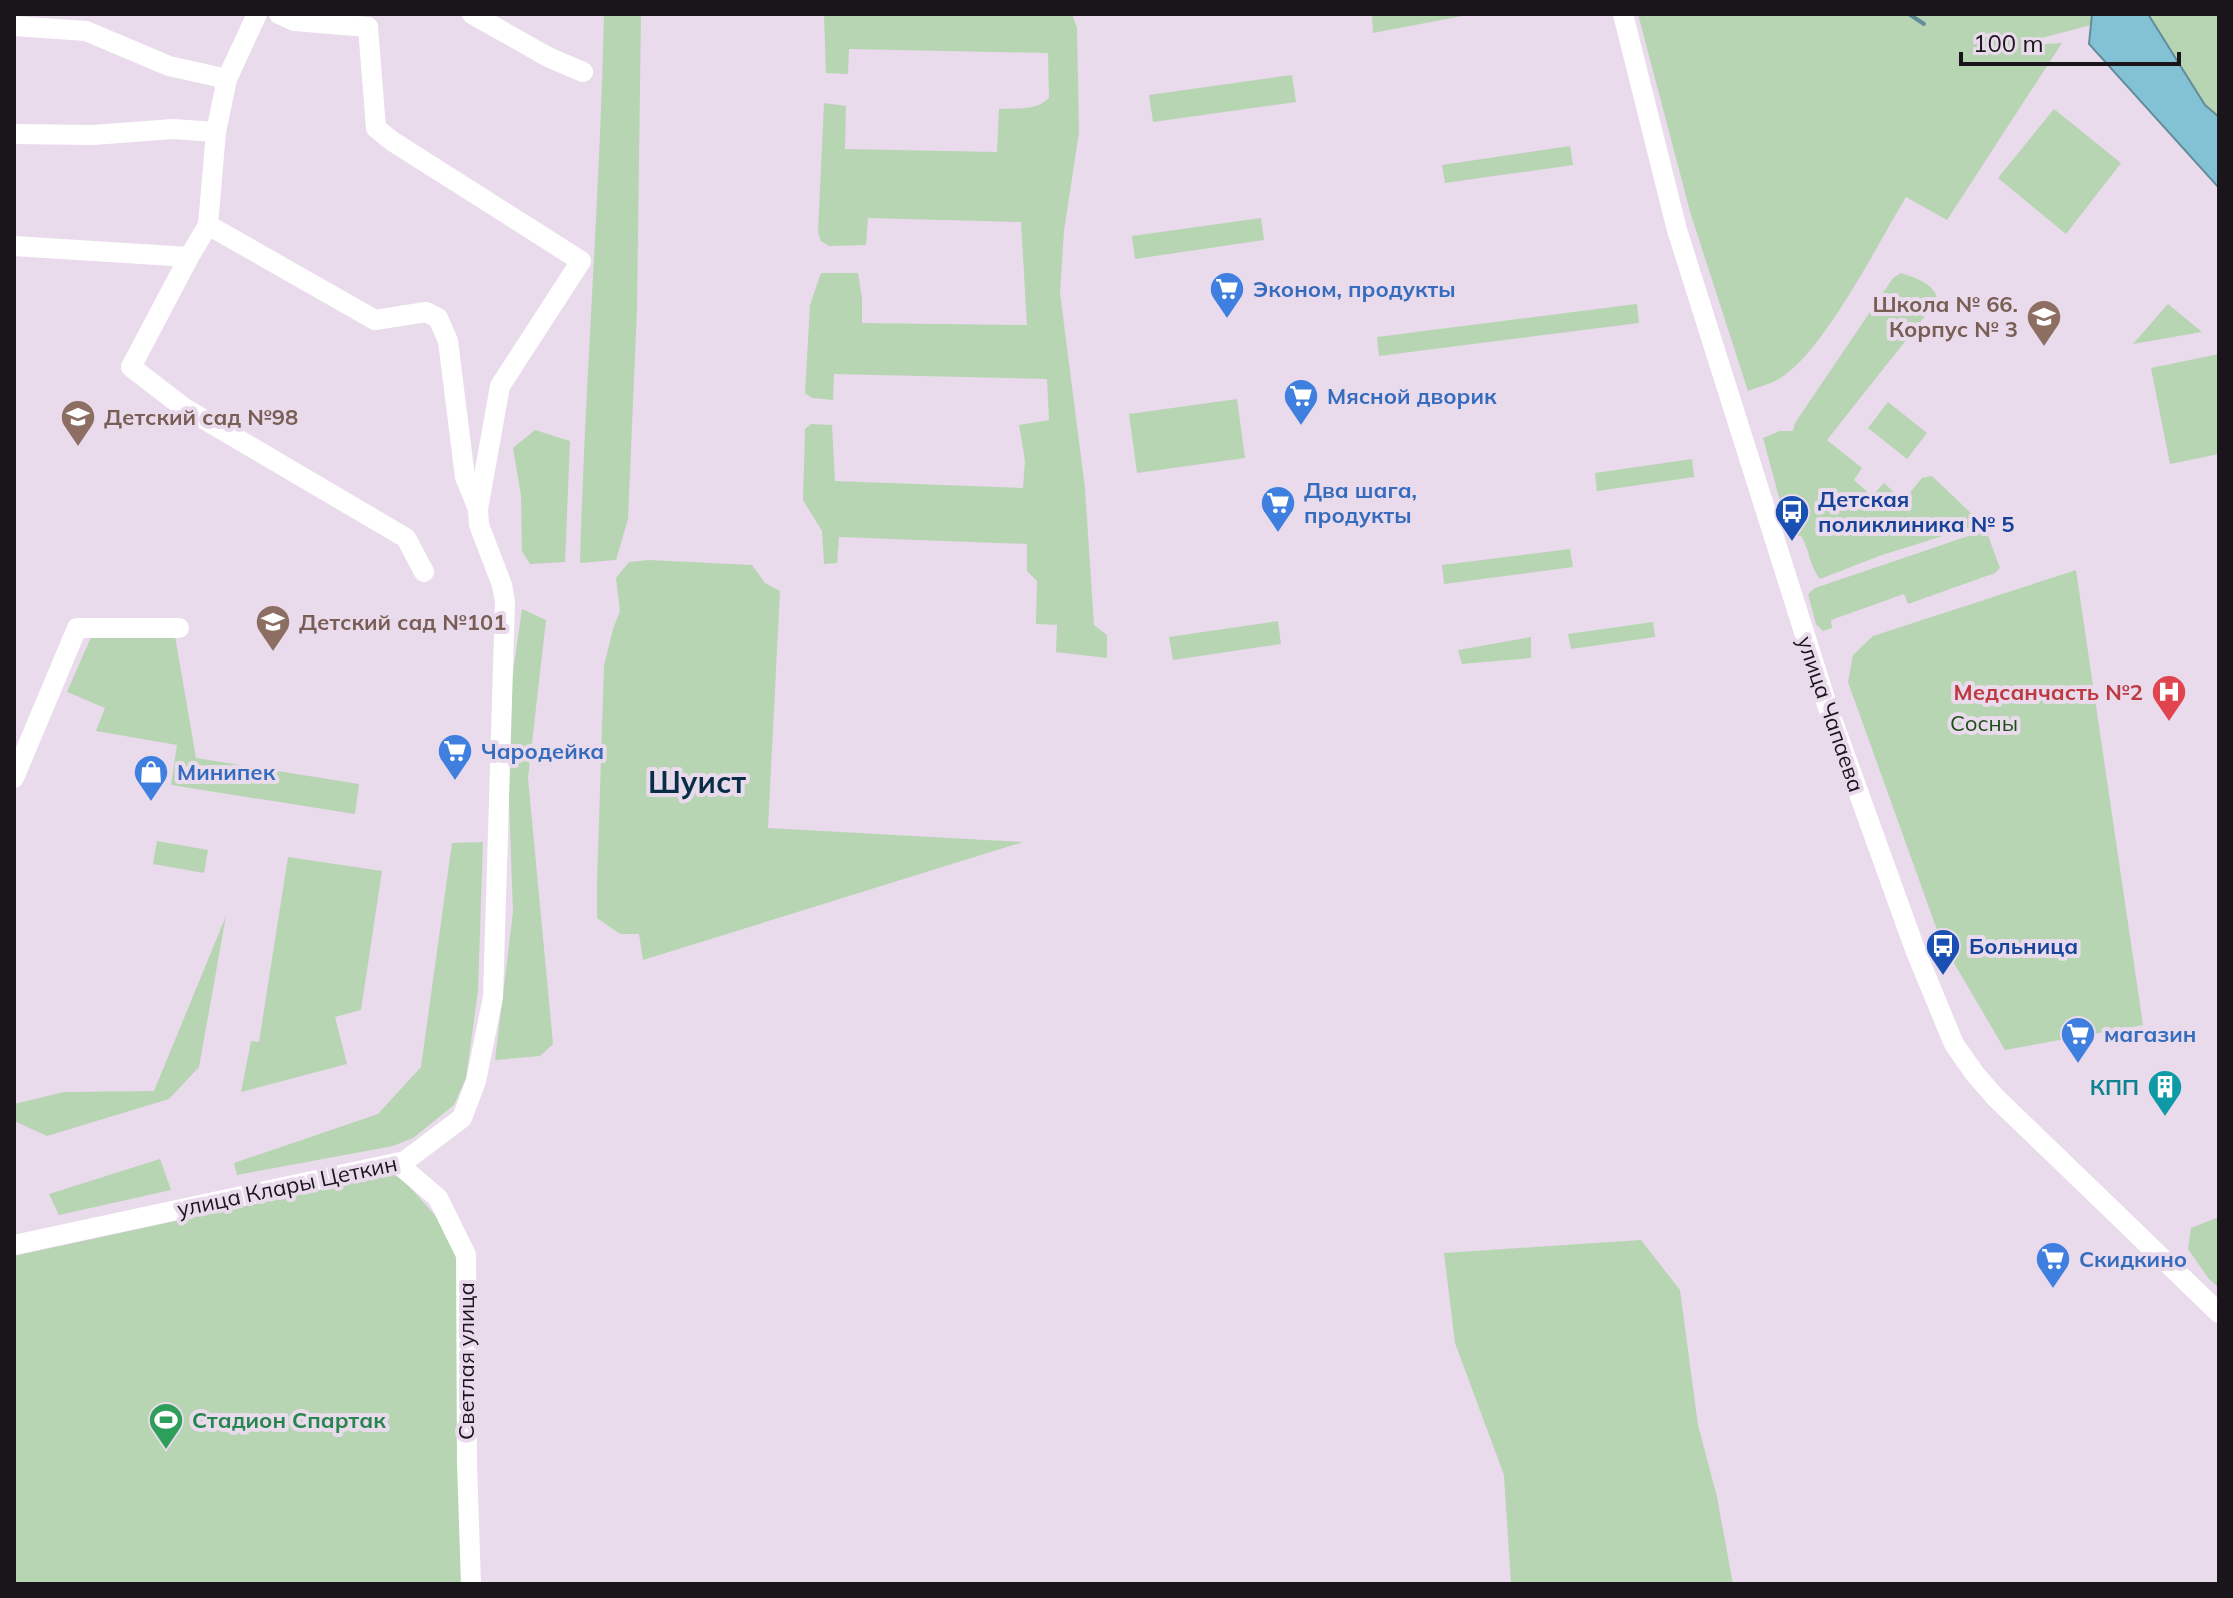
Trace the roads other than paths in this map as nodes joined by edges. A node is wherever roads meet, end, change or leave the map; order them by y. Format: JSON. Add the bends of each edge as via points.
{"nodes":[{"id":1,"x":257,"y":14,"type":"edge"},
{"id":2,"x":279,"y":14,"type":"edge"},
{"id":3,"x":472,"y":14,"type":"edge"},
{"id":4,"x":1623,"y":14,"type":"edge"},
{"id":5,"x":374,"y":20,"type":"edge"},
{"id":6,"x":14,"y":26,"type":"edge"},
{"id":7,"x":583,"y":72,"type":"dead end"},
{"id":8,"x":227,"y":79,"type":"junction"},
{"id":9,"x":216,"y":132,"type":"junction"},
{"id":10,"x":14,"y":134,"type":"edge"},
{"id":11,"x":208,"y":225,"type":"junction"},
{"id":12,"x":14,"y":246,"type":"edge"},
{"id":13,"x":189,"y":257,"type":"junction"},
{"id":14,"x":478,"y":509,"type":"junction"},
{"id":15,"x":424,"y":572,"type":"dead end"},
{"id":16,"x":179,"y":628,"type":"dead end"},
{"id":17,"x":14,"y":778,"type":"edge"},
{"id":18,"x":397,"y":1163,"type":"junction"},
{"id":19,"x":14,"y":1245,"type":"edge"},
{"id":20,"x":2219,"y":1313,"type":"edge"},
{"id":21,"x":471,"y":1584,"type":"edge"}],
"edges":[{"from":1,"to":8,"type":"street"},
{"from":2,"to":5,"type":"street","via":[[294,21]]},
{"from":3,"to":7,"type":"street"},
{"from":4,"to":20,"type":"street","name":"улица Чапаева","via":[[1677,230],[1806,642],[1954,1044],[1996,1098]]},
{"from":5,"to":14,"type":"street","via":[[376,128],[581,261],[500,386]]},
{"from":6,"to":8,"type":"street","via":[[86,31],[169,66]]},
{"from":8,"to":9,"type":"street"},
{"from":9,"to":10,"type":"street"},
{"from":9,"to":11,"type":"street"},
{"from":11,"to":13,"type":"street"},
{"from":11,"to":14,"type":"street","name":"улица Клары Цеткин","via":[[375,320],[426,312],[438,318],[448,341],[465,477]]},
{"from":12,"to":13,"type":"street"},
{"from":13,"to":15,"type":"street","via":[[131,367],[183,407],[406,538]]},
{"from":14,"to":18,"type":"street","name":"улица Клары Цеткин","via":[[505,602],[493,997],[476,1081],[462,1118]]},
{"from":16,"to":17,"type":"street","via":[[77,628]]},
{"from":18,"to":19,"type":"street","name":"улица Клары Цеткин"},
{"from":18,"to":21,"type":"street","name":"Светлая улица","via":[[438,1198],[466,1255]]}]}
